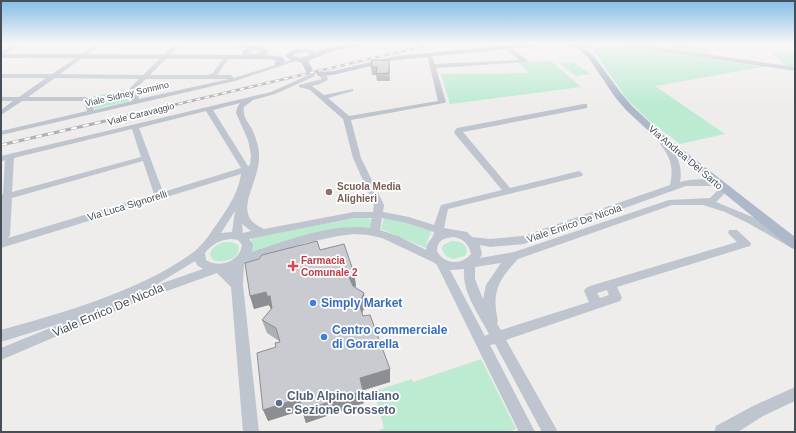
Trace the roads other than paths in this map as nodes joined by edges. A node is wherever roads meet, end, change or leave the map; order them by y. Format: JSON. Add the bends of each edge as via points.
{"nodes":[{"id":1,"x":70,"y":64,"type":"edge"},
{"id":2,"x":156,"y":64,"type":"edge"},
{"id":3,"x":221,"y":64,"type":"edge"},
{"id":4,"x":272,"y":64,"type":"edge"},
{"id":5,"x":278,"y":64,"type":"edge"},
{"id":6,"x":303,"y":64,"type":"edge"},
{"id":7,"x":307,"y":64,"type":"edge"},
{"id":8,"x":313,"y":64,"type":"edge"},
{"id":9,"x":367,"y":64,"type":"edge"},
{"id":10,"x":465,"y":64,"type":"edge"},
{"id":11,"x":603,"y":64,"type":"edge"},
{"id":12,"x":762,"y":64,"type":"edge"},
{"id":13,"x":432,"y":66,"type":"joint"},
{"id":14,"x":795,"y":69,"type":"edge"},
{"id":15,"x":315,"y":72,"type":"junction"},
{"id":16,"x":257,"y":73,"type":"junction"},
{"id":17,"x":1,"y":76,"type":"edge"},
{"id":18,"x":53,"y":76,"type":"junction"},
{"id":19,"x":144,"y":76,"type":"junction"},
{"id":20,"x":247,"y":76,"type":"junction"},
{"id":21,"x":209,"y":77,"type":"junction"},
{"id":22,"x":318,"y":83,"type":"junction"},
{"id":23,"x":301,"y":86,"type":"junction"},
{"id":24,"x":285,"y":89,"type":"junction"},
{"id":25,"x":315,"y":90,"type":"junction"},
{"id":26,"x":351,"y":90,"type":"dead end"},
{"id":27,"x":255,"y":97,"type":"junction"},
{"id":28,"x":323,"y":97,"type":"junction"},
{"id":29,"x":1,"y":99,"type":"edge"},
{"id":30,"x":21,"y":99,"type":"junction"},
{"id":31,"x":136,"y":102,"type":"junction"},
{"id":32,"x":227,"y":104,"type":"junction"},
{"id":33,"x":584,"y":106,"type":"dead end"},
{"id":34,"x":208,"y":108,"type":"junction"},
{"id":35,"x":91,"y":113,"type":"junction"},
{"id":36,"x":1,"y":114,"type":"edge"},
{"id":37,"x":240,"y":115,"type":"junction"},
{"id":38,"x":347,"y":118,"type":"junction"},
{"id":39,"x":135,"y":126,"type":"junction"},
{"id":40,"x":1,"y":128,"type":"edge"},
{"id":41,"x":22,"y":128,"type":"junction"},
{"id":42,"x":1,"y":133,"type":"edge"},
{"id":43,"x":658,"y":135,"type":"junction"},
{"id":44,"x":5,"y":157,"type":"edge"},
{"id":45,"x":146,"y":158,"type":"junction"},
{"id":46,"x":250,"y":168,"type":"junction"},
{"id":47,"x":579,"y":174,"type":"dead end"},
{"id":48,"x":674,"y":187,"type":"junction"},
{"id":49,"x":721,"y":187,"type":"junction"},
{"id":50,"x":508,"y":191,"type":"junction"},
{"id":51,"x":159,"y":195,"type":"junction"},
{"id":52,"x":5,"y":197,"type":"edge"},
{"id":53,"x":704,"y":202,"type":"junction"},
{"id":54,"x":241,"y":209,"type":"junction"},
{"id":55,"x":378,"y":215,"type":"junction"},
{"id":56,"x":442,"y":217,"type":"junction"},
{"id":57,"x":265,"y":232,"type":"junction"},
{"id":58,"x":374,"y":233,"type":"junction"},
{"id":59,"x":439,"y":233,"type":"junction"},
{"id":60,"x":733,"y":233,"type":"dead end"},
{"id":61,"x":462,"y":236,"type":"junction"},
{"id":62,"x":239,"y":237,"type":"junction"},
{"id":63,"x":211,"y":241,"type":"junction"},
{"id":64,"x":1,"y":243,"type":"edge"},
{"id":65,"x":795,"y":245,"type":"edge"},
{"id":66,"x":200,"y":253,"type":"junction"},
{"id":67,"x":514,"y":256,"type":"junction"},
{"id":68,"x":240,"y":260,"type":"junction"},
{"id":69,"x":438,"y":261,"type":"junction"},
{"id":70,"x":470,"y":263,"type":"junction"},
{"id":71,"x":218,"y":269,"type":"junction"},
{"id":72,"x":236,"y":285,"type":"junction"},
{"id":73,"x":1,"y":336,"type":"edge"},
{"id":74,"x":498,"y":338,"type":"junction"},
{"id":75,"x":483,"y":342,"type":"junction"},
{"id":76,"x":1,"y":354,"type":"edge"},
{"id":77,"x":795,"y":394,"type":"edge"},
{"id":78,"x":251,"y":432,"type":"edge"},
{"id":79,"x":527,"y":432,"type":"edge"},
{"id":80,"x":550,"y":432,"type":"edge"},
{"id":81,"x":722,"y":432,"type":"edge"}],
"edges":[{"from":1,"to":18,"type":"street"},
{"from":2,"to":19,"type":"street"},
{"from":3,"to":21,"type":"street"},
{"from":4,"to":16,"type":"street","name":"Viale Sidney Sonnino"},
{"from":5,"to":16,"type":"street","name":"Viale Sidney Sonnino"},
{"from":6,"to":15,"type":"street"},
{"from":7,"to":15,"type":"main road"},
{"from":8,"to":15,"type":"main road"},
{"from":9,"to":15,"type":"main road","via":[[335,75]]},
{"from":10,"to":13,"type":"street"},
{"from":11,"to":43,"type":"main road","name":"Via Andrea Del Sarto","via":[[618,95]]},
{"from":12,"to":14,"type":"street"},
{"from":13,"to":38,"type":"street","via":[[442,102]]},
{"from":15,"to":22,"type":"street","via":[[325,80]]},
{"from":15,"to":24,"type":"street","name":"Viale Caravaggio"},
{"from":16,"to":20,"type":"street","name":"Viale Sidney Sonnino"},
{"from":17,"to":18,"type":"street"},
{"from":18,"to":19,"type":"street"},
{"from":18,"to":30,"type":"street"},
{"from":19,"to":21,"type":"street"},
{"from":19,"to":31,"type":"street","via":[[132,90]]},
{"from":20,"to":21,"type":"street"},
{"from":20,"to":31,"type":"street","name":"Viale Sidney Sonnino"},
{"from":22,"to":23,"type":"street","name":"Viale Caravaggio"},
{"from":22,"to":25,"type":"street"},
{"from":23,"to":24,"type":"street","name":"Viale Caravaggio"},
{"from":23,"to":25,"type":"street"},
{"from":24,"to":27,"type":"street","name":"Viale Caravaggio"},
{"from":25,"to":28,"type":"street"},
{"from":26,"to":28,"type":"street"},
{"from":27,"to":32,"type":"street","name":"Viale Caravaggio"},
{"from":27,"to":37,"type":"street","via":[[242,105],[239,109]]},
{"from":28,"to":38,"type":"street"},
{"from":29,"to":30,"type":"street"},
{"from":30,"to":35,"type":"street","via":[[85,99],[88,100]]},
{"from":30,"to":36,"type":"street"},
{"from":31,"to":35,"type":"street","name":"Viale Sidney Sonnino"},
{"from":32,"to":34,"type":"street","name":"Viale Caravaggio"},
{"from":32,"to":37,"type":"street"},
{"from":33,"to":50,"type":"street","via":[[458,132]]},
{"from":34,"to":39,"type":"street","name":"Viale Caravaggio"},
{"from":34,"to":46,"type":"street"},
{"from":35,"to":41,"type":"street","name":"Viale Sidney Sonnino"},
{"from":37,"to":46,"type":"street","via":[[253,144]]},
{"from":38,"to":55,"type":"street","via":[[357,158],[378,202]]},
{"from":39,"to":44,"type":"street","name":"Viale Caravaggio"},
{"from":39,"to":45,"type":"street"},
{"from":40,"to":41,"type":"street"},
{"from":41,"to":42,"type":"street","name":"Viale Sidney Sonnino"},
{"from":43,"to":48,"type":"street","via":[[676,160]]},
{"from":43,"to":49,"type":"main road","name":"Via Andrea Del Sarto"},
{"from":44,"to":52,"type":"street"},
{"from":45,"to":51,"type":"street"},
{"from":45,"to":52,"type":"street"},
{"from":46,"to":51,"type":"street","name":"Via Luca Signorelli"},
{"from":46,"to":54,"type":"street","via":[[249,188]]},
{"from":46,"to":63,"type":"street","via":[[237,197]]},
{"from":47,"to":50,"type":"street"},
{"from":48,"to":49,"type":"street","name":"Viale Enrico De Nicola","via":[[697,182]]},
{"from":48,"to":61,"type":"street","name":"Viale Enrico De Nicola","via":[[524,240],[490,243]]},
{"from":49,"to":53,"type":"street","via":[[713,200]]},
{"from":49,"to":65,"type":"main road","name":"Via Andrea Del Sarto"},
{"from":50,"to":56,"type":"street","via":[[444,207]]},
{"from":51,"to":64,"type":"street","name":"Via Luca Signorelli"},
{"from":52,"to":64,"type":"street","via":[[5,234]]},
{"from":53,"to":65,"type":"street","name":"Viale Enrico De Nicola","via":[[743,215]]},
{"from":53,"to":67,"type":"street","name":"Viale Enrico De Nicola","via":[[672,202],[654,207]]},
{"from":54,"to":57,"type":"street","via":[[243,220],[254,229]]},
{"from":54,"to":62,"type":"street","via":[[236,224]]},
{"from":55,"to":57,"type":"street","name":"Viale Enrico De Nicola","via":[[348,216]]},
{"from":55,"to":58,"type":"street"},
{"from":55,"to":59,"type":"street","name":"Viale Enrico De Nicola","via":[[409,220]]},
{"from":56,"to":59,"type":"street"},
{"from":56,"to":61,"type":"street"},
{"from":57,"to":62,"type":"street","name":"Viale Enrico De Nicola"},
{"from":58,"to":68,"type":"street","name":"Viale Enrico De Nicola","via":[[356,231],[322,236]]},
{"from":58,"to":69,"type":"street","name":"Viale Enrico De Nicola","via":[[396,239]]},
{"from":59,"to":61,"type":"street","name":"Viale Enrico De Nicola"},
{"from":59,"to":69,"type":"street","via":[[430,249]]},
{"from":60,"to":74,"type":"street","via":[[746,242],[610,284],[616,298]]},
{"from":61,"to":70,"type":"street","via":[[477,249],[477,254]]},
{"from":62,"to":63,"type":"street","via":[[224,236]]},
{"from":62,"to":68,"type":"street","via":[[245,240],[248,249]]},
{"from":63,"to":66,"type":"street"},
{"from":66,"to":71,"type":"street","via":[[201,262],[210,268]]},
{"from":66,"to":73,"type":"street","name":"Viale Enrico De Nicola","via":[[164,275],[116,297]]},
{"from":67,"to":70,"type":"street","name":"Viale Enrico De Nicola"},
{"from":67,"to":74,"type":"street","name":"Viale Enrico De Nicola","via":[[494,277],[490,290],[490,313]]},
{"from":68,"to":71,"type":"street"},
{"from":68,"to":72,"type":"street"},
{"from":69,"to":70,"type":"street","name":"Viale Enrico De Nicola","via":[[456,267]]},
{"from":69,"to":75,"type":"street"},
{"from":70,"to":74,"type":"street","via":[[468,273],[471,287]]},
{"from":71,"to":72,"type":"street"},
{"from":71,"to":76,"type":"street","name":"Viale Enrico De Nicola","via":[[190,276]]},
{"from":72,"to":78,"type":"street"},
{"from":74,"to":75,"type":"street"},
{"from":74,"to":80,"type":"street"},
{"from":75,"to":79,"type":"street"},
{"from":77,"to":81,"type":"street","via":[[758,411]]}]}
